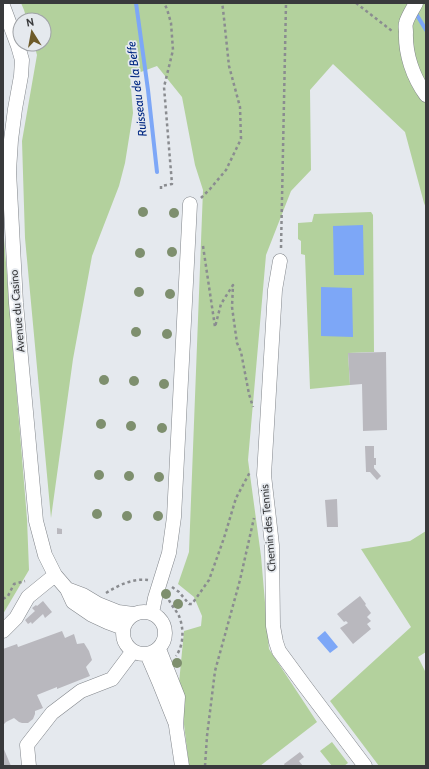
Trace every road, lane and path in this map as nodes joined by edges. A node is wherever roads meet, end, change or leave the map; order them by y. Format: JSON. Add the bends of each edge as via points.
{"nodes":[{"id":1,"x":164,"y":3,"type":"edge"},
{"id":2,"x":222,"y":3,"type":"edge"},
{"id":3,"x":286,"y":3,"type":"edge"},
{"id":4,"x":356,"y":3,"type":"edge"},
{"id":5,"x":416,"y":3,"type":"edge"},
{"id":6,"x":3,"y":6,"type":"edge"},
{"id":7,"x":406,"y":41,"type":"junction"},
{"id":8,"x":426,"y":95,"type":"edge"},
{"id":9,"x":161,"y":189,"type":"dead end"},
{"id":10,"x":190,"y":206,"type":"joint"},
{"id":11,"x":202,"y":244,"type":"dead end"},
{"id":12,"x":280,"y":261,"type":"joint"},
{"id":13,"x":253,"y":407,"type":"dead end"},
{"id":14,"x":236,"y":498,"type":"dead end"},
{"id":15,"x":256,"y":512,"type":"dead end"},
{"id":16,"x":55,"y":575,"type":"junction"},
{"id":17,"x":154,"y":581,"type":"dead end"},
{"id":18,"x":67,"y":589,"type":"junction"},
{"id":19,"x":179,"y":592,"type":"dead end"},
{"id":20,"x":168,"y":593,"type":"dead end"},
{"id":21,"x":104,"y":595,"type":"dead end"},
{"id":22,"x":152,"y":613,"type":"junction"},
{"id":23,"x":133,"y":614,"type":"junction"},
{"id":24,"x":123,"y":628,"type":"junction"},
{"id":25,"x":3,"y":632,"type":"edge"},
{"id":26,"x":146,"y":651,"type":"junction"},
{"id":27,"x":174,"y":657,"type":"dead end"},
{"id":28,"x":29,"y":766,"type":"edge"},
{"id":29,"x":182,"y":766,"type":"edge"},
{"id":30,"x":205,"y":766,"type":"edge"},
{"id":31,"x":365,"y":766,"type":"edge"}],
"edges":[{"from":1,"to":9,"type":"path","via":[[171,23],[173,50],[164,87],[172,184],[161,186]]},
{"from":2,"to":10,"type":"path","via":[[229,66],[240,107],[241,139],[226,170],[210,189]]},
{"from":3,"to":12,"type":"path"},
{"from":4,"to":7,"type":"path"},
{"from":5,"to":7,"type":"street","via":[[406,25]]},
{"from":6,"to":16,"type":"street","name":"Avenue du Casino","via":[[22,60],[10,140],[9,171],[16,303],[36,520],[45,555]]},
{"from":7,"to":8,"type":"street","via":[[408,57]]},
{"from":10,"to":22,"type":"street","via":[[174,517],[169,553]]},
{"from":11,"to":13,"type":"path","via":[[215,327],[221,304],[233,285],[232,307],[237,343]]},
{"from":12,"to":31,"type":"street","name":"Chemin des Tennis","via":[[275,290],[264,475],[272,545],[273,626],[279,651]]},
{"from":14,"to":19,"type":"path","via":[[209,580],[192,604],[189,604]]},
{"from":15,"to":30,"type":"path","via":[[215,671]]},
{"from":16,"to":18,"type":"street","name":"Avenue du Casino"},
{"from":16,"to":25,"type":"street","via":[[28,597],[16,618]]},
{"from":17,"to":21,"type":"path","via":[[131,581]]},
{"from":18,"to":23,"type":"street","name":"Avenue du Casino","via":[[118,612]]},
{"from":18,"to":24,"type":"street","name":"Avenue du Casino","via":[[73,602],[92,615]]},
{"from":20,"to":27,"type":"path","via":[[169,601],[178,615],[182,628],[182,640]]},
{"from":22,"to":23,"type":"street","via":[[145,611]]},
{"from":22,"to":26,"type":"street","via":[[162,620],[166,632],[162,644]]},
{"from":23,"to":24,"type":"street"},
{"from":24,"to":26,"type":"street","via":[[122,635],[128,647]]},
{"from":26,"to":28,"type":"street","via":[[112,679],[82,691],[52,713],[27,745]]},
{"from":26,"to":29,"type":"street","via":[[172,681],[178,697],[176,726]]}]}
